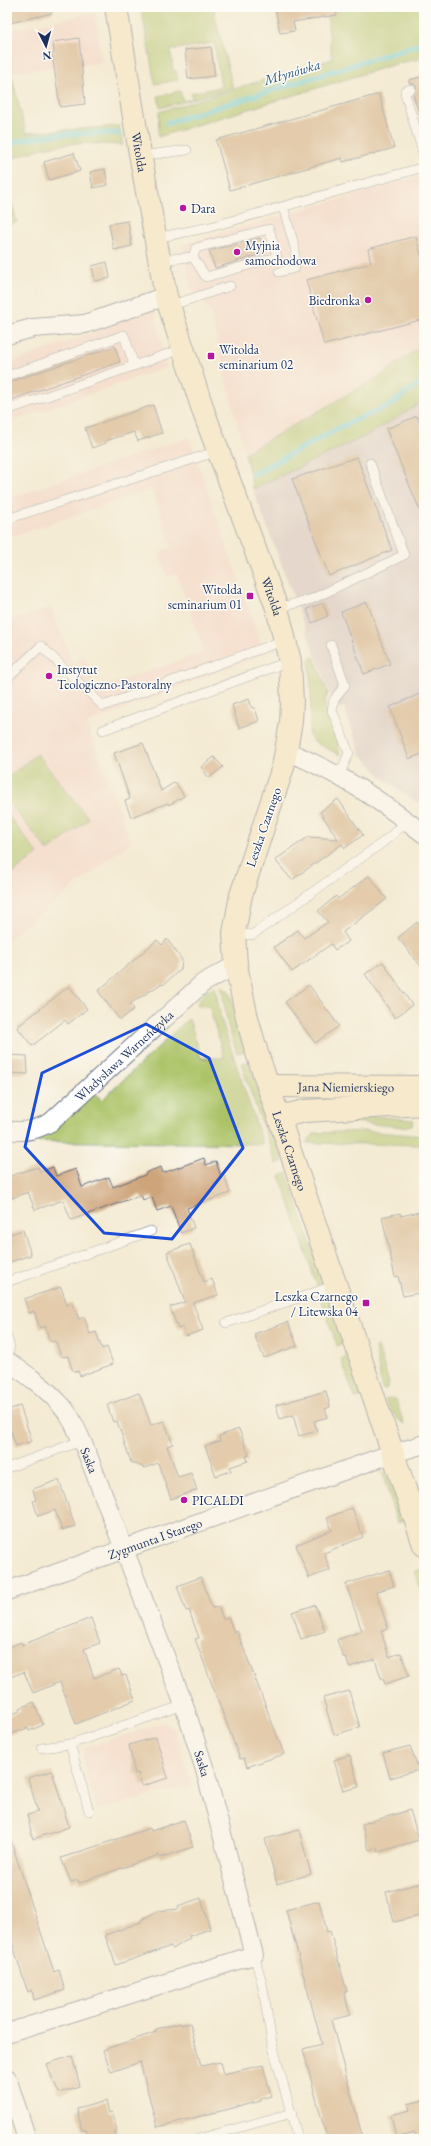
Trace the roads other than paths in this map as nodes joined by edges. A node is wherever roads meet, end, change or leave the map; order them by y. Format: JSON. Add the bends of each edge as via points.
{"nodes":[{"id":1,"x":116,"y":7,"type":"edge"},
{"id":2,"x":411,"y":89,"type":"dead end"},
{"id":3,"x":187,"y":150,"type":"dead end"},
{"id":4,"x":140,"y":156,"type":"junction"},
{"id":5,"x":424,"y":156,"type":"edge"},
{"id":6,"x":424,"y":167,"type":"edge"},
{"id":7,"x":282,"y":207,"type":"junction"},
{"id":8,"x":156,"y":238,"type":"junction"},
{"id":9,"x":193,"y":257,"type":"junction"},
{"id":10,"x":159,"y":260,"type":"junction"},
{"id":11,"x":279,"y":272,"type":"dead end"},
{"id":12,"x":230,"y":286,"type":"dead end"},
{"id":13,"x":168,"y":301,"type":"junction"},
{"id":14,"x":7,"y":335,"type":"edge"},
{"id":15,"x":182,"y":349,"type":"junction"},
{"id":16,"x":134,"y":365,"type":"junction"},
{"id":17,"x":7,"y":376,"type":"edge"},
{"id":18,"x":7,"y":410,"type":"edge"},
{"id":19,"x":218,"y":451,"type":"junction"},
{"id":20,"x":370,"y":463,"type":"dead end"},
{"id":21,"x":7,"y":519,"type":"edge"},
{"id":22,"x":277,"y":608,"type":"junction"},
{"id":23,"x":286,"y":640,"type":"junction"},
{"id":24,"x":331,"y":645,"type":"dead end"},
{"id":25,"x":290,"y":661,"type":"junction"},
{"id":26,"x":7,"y":678,"type":"edge"},
{"id":27,"x":103,"y":730,"type":"dead end"},
{"id":28,"x":286,"y":751,"type":"junction"},
{"id":29,"x":339,"y":776,"type":"junction"},
{"id":30,"x":408,"y":821,"type":"junction"},
{"id":31,"x":424,"y":834,"type":"edge"},
{"id":32,"x":234,"y":933,"type":"junction"},
{"id":33,"x":236,"y":965,"type":"junction"},
{"id":34,"x":268,"y":1086,"type":"junction"},
{"id":35,"x":424,"y":1087,"type":"edge"},
{"id":36,"x":424,"y":1104,"type":"edge"},
{"id":37,"x":279,"y":1118,"type":"junction"},
{"id":38,"x":7,"y":1130,"type":"edge"},
{"id":39,"x":151,"y":1231,"type":"dead end"},
{"id":40,"x":7,"y":1282,"type":"edge"},
{"id":41,"x":336,"y":1285,"type":"junction"},
{"id":42,"x":226,"y":1323,"type":"dead end"},
{"id":43,"x":7,"y":1336,"type":"edge"},
{"id":44,"x":7,"y":1358,"type":"edge"},
{"id":45,"x":7,"y":1361,"type":"edge"},
{"id":46,"x":81,"y":1441,"type":"junction"},
{"id":47,"x":424,"y":1444,"type":"edge"},
{"id":48,"x":393,"y":1454,"type":"junction"},
{"id":49,"x":7,"y":1468,"type":"edge"},
{"id":50,"x":424,"y":1545,"type":"edge"},
{"id":51,"x":125,"y":1549,"type":"junction"},
{"id":52,"x":7,"y":1591,"type":"edge"},
{"id":53,"x":184,"y":1706,"type":"junction"},
{"id":54,"x":70,"y":1744,"type":"junction"},
{"id":55,"x":42,"y":1748,"type":"dead end"},
{"id":56,"x":89,"y":1812,"type":"dead end"},
{"id":57,"x":254,"y":1954,"type":"junction"},
{"id":58,"x":7,"y":2034,"type":"edge"},
{"id":59,"x":7,"y":2078,"type":"edge"},
{"id":60,"x":292,"y":2113,"type":"junction"},
{"id":61,"x":27,"y":2139,"type":"edge"},
{"id":62,"x":198,"y":2139,"type":"edge"},
{"id":63,"x":298,"y":2139,"type":"edge"}],
"edges":[{"from":1,"to":4,"type":"street","name":"Witolda"},
{"from":2,"to":5,"type":"lane","via":[[406,91],[406,97]]},
{"from":3,"to":4,"type":"lane"},
{"from":4,"to":8,"type":"street","name":"Witolda"},
{"from":6,"to":7,"type":"lane"},
{"from":7,"to":8,"type":"lane","via":[[210,227]]},
{"from":7,"to":11,"type":"lane","via":[[295,248],[295,268]]},
{"from":8,"to":10,"type":"street","name":"Witolda"},
{"from":9,"to":9,"type":"lane","via":[[206,277],[277,257],[269,229],[196,248]]},
{"from":9,"to":10,"type":"lane"},
{"from":10,"to":13,"type":"street","name":"Witolda"},
{"from":12,"to":13,"type":"lane"},
{"from":13,"to":14,"type":"street","via":[[85,324],[33,328]]},
{"from":13,"to":15,"type":"street","name":"Witolda"},
{"from":15,"to":16,"type":"lane"},
{"from":15,"to":19,"type":"street","name":"Witolda"},
{"from":16,"to":17,"type":"lane","via":[[124,335]]},
{"from":16,"to":18,"type":"lane"},
{"from":19,"to":21,"type":"lane"},
{"from":19,"to":22,"type":"street","name":"Witolda"},
{"from":20,"to":22,"type":"lane","via":[[404,555],[312,599]]},
{"from":22,"to":23,"type":"street","name":"Witolda"},
{"from":23,"to":25,"type":"street","name":"Witolda"},
{"from":23,"to":26,"type":"lane","via":[[103,706],[41,646]]},
{"from":24,"to":29,"type":"lane","via":[[345,685],[334,700],[332,710],[341,721],[349,753]]},
{"from":25,"to":27,"type":"lane"},
{"from":25,"to":28,"type":"street","name":"Witolda","via":[[292,702]]},
{"from":28,"to":29,"type":"street"},
{"from":28,"to":32,"type":"street","name":"Leszka Czarnego","via":[[241,895]]},
{"from":29,"to":30,"type":"street","via":[[375,797]]},
{"from":30,"to":31,"type":"street"},
{"from":30,"to":32,"type":"lane","via":[[382,843],[252,935]]},
{"from":32,"to":33,"type":"street","name":"Leszka Czarnego"},
{"from":33,"to":34,"type":"street","name":"Leszka Czarnego","via":[[247,1018]]},
{"from":33,"to":38,"type":"street","name":"Władysława Warneńczyka","via":[[203,983],[51,1122],[36,1130]]},
{"from":34,"to":35,"type":"street","name":"Jana Niemierskiego"},
{"from":34,"to":37,"type":"street","name":"Leszka Czarnego"},
{"from":36,"to":37,"type":"street","name":"Jana Niemierskiego","via":[[305,1111]]},
{"from":37,"to":41,"type":"street","name":"Leszka Czarnego"},
{"from":39,"to":40,"type":"lane"},
{"from":41,"to":42,"type":"lane"},
{"from":41,"to":48,"type":"street","name":"Leszka Czarnego"},
{"from":43,"to":44,"type":"lane","via":[[10,1347]]},
{"from":45,"to":46,"type":"street","name":"Saska","via":[[40,1385],[60,1404]]},
{"from":46,"to":49,"type":"lane"},
{"from":46,"to":51,"type":"street","name":"Saska"},
{"from":47,"to":48,"type":"street","name":"Zygmunta I Starego"},
{"from":48,"to":50,"type":"street","name":"Leszka Czarnego"},
{"from":48,"to":51,"type":"street","name":"Zygmunta I Starego"},
{"from":51,"to":52,"type":"street","name":"Zygmunta I Starego"},
{"from":51,"to":53,"type":"street","name":"Saska"},
{"from":53,"to":54,"type":"lane"},
{"from":53,"to":57,"type":"street","name":"Saska","via":[[205,1770]]},
{"from":54,"to":55,"type":"lane"},
{"from":54,"to":56,"type":"lane"},
{"from":57,"to":58,"type":"street"},
{"from":57,"to":60,"type":"lane","via":[[262,1983],[267,2022]]},
{"from":59,"to":61,"type":"street"},
{"from":60,"to":62,"type":"lane"},
{"from":60,"to":63,"type":"lane"}]}
